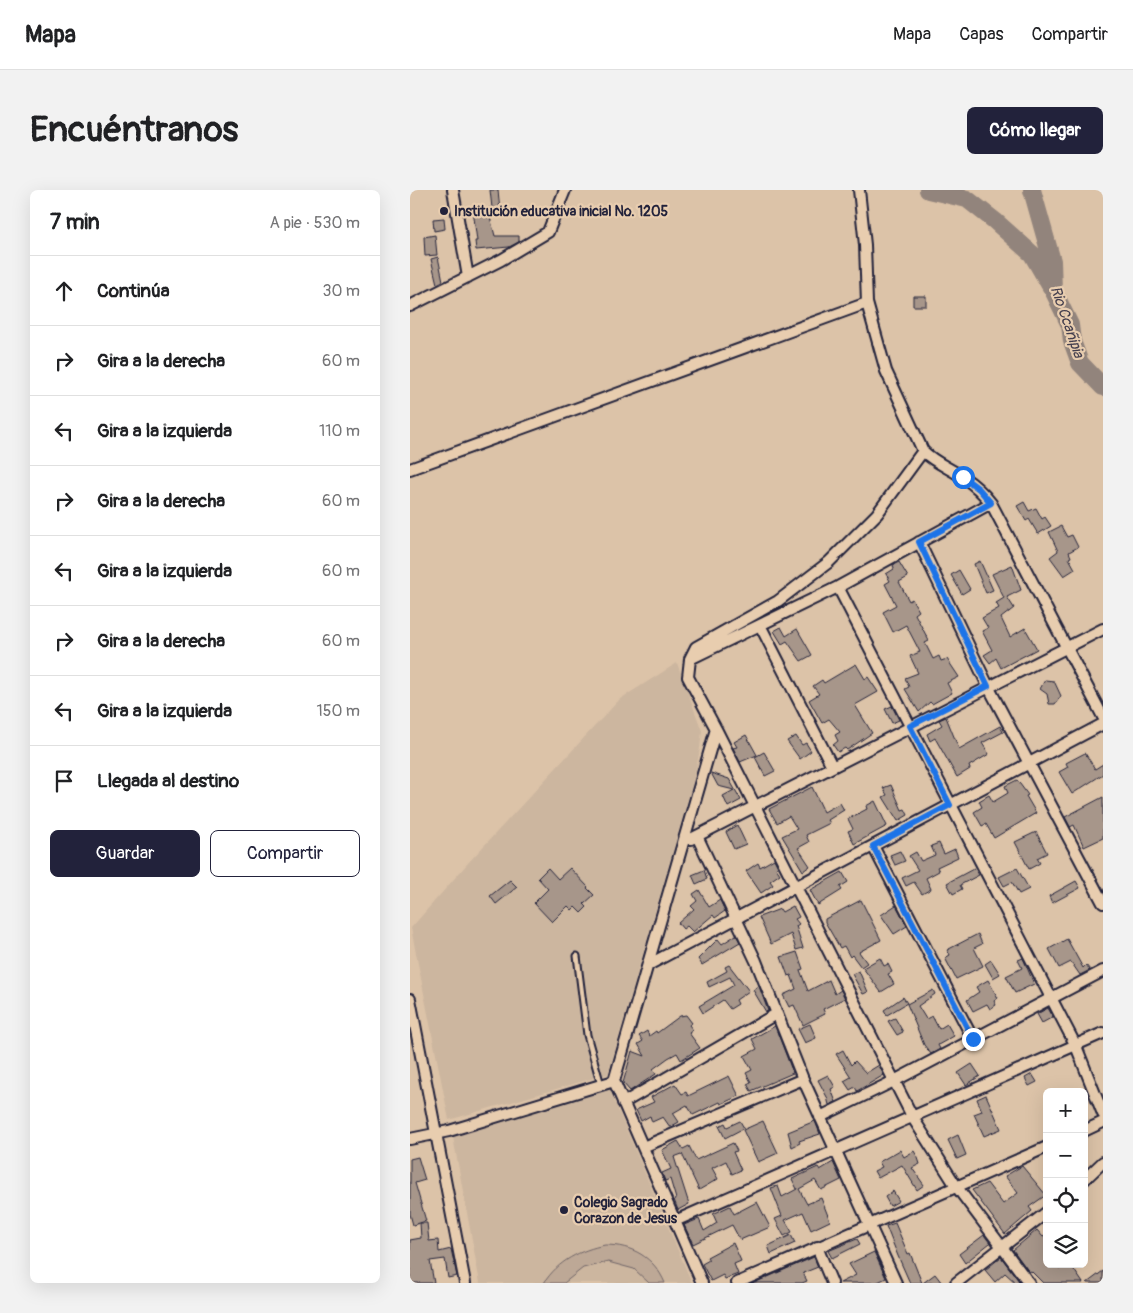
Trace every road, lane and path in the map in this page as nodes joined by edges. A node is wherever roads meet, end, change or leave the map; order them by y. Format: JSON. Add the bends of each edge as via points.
{"nodes":[{"id":1,"x":453,"y":190,"type":"edge"},
{"id":2,"x":565,"y":190,"type":"edge"},
{"id":3,"x":859,"y":190,"type":"edge"},
{"id":4,"x":468,"y":277,"type":"junction"},
{"id":5,"x":867,"y":303,"type":"junction"},
{"id":6,"x":410,"y":306,"type":"edge"},
{"id":7,"x":923,"y":452,"type":"junction"},
{"id":8,"x":410,"y":469,"type":"edge"},
{"id":9,"x":991,"y":503,"type":"junction"},
{"id":10,"x":919,"y":542,"type":"junction"},
{"id":11,"x":838,"y":587,"type":"junction"},
{"id":12,"x":760,"y":625,"type":"junction"},
{"id":13,"x":1103,"y":629,"type":"edge"},
{"id":14,"x":1067,"y":647,"type":"junction"},
{"id":15,"x":690,"y":659,"type":"junction"},
{"id":16,"x":988,"y":686,"type":"junction"},
{"id":17,"x":1103,"y":717,"type":"edge"},
{"id":18,"x":1103,"y":724,"type":"edge"},
{"id":19,"x":910,"y":726,"type":"junction"},
{"id":20,"x":716,"y":729,"type":"junction"},
{"id":21,"x":1029,"y":764,"type":"junction"},
{"id":22,"x":832,"y":766,"type":"junction"},
{"id":23,"x":756,"y":805,"type":"junction"},
{"id":24,"x":950,"y":805,"type":"junction"},
{"id":25,"x":698,"y":836,"type":"junction"},
{"id":26,"x":684,"y":842,"type":"junction"},
{"id":27,"x":873,"y":846,"type":"junction"},
{"id":28,"x":795,"y":886,"type":"junction"},
{"id":29,"x":1103,"y":903,"type":"edge"},
{"id":30,"x":736,"y":916,"type":"junction"},
{"id":31,"x":577,"y":956,"type":"dead end"},
{"id":32,"x":648,"y":965,"type":"junction"},
{"id":33,"x":1103,"y":971,"type":"edge"},
{"id":34,"x":1051,"y":998,"type":"junction"},
{"id":35,"x":410,"y":999,"type":"edge"},
{"id":36,"x":776,"y":1014,"type":"junction"},
{"id":37,"x":1103,"y":1033,"type":"edge"},
{"id":38,"x":973,"y":1039,"type":"junction"},
{"id":39,"x":1076,"y":1046,"type":"junction"},
{"id":40,"x":803,"y":1079,"type":"junction"},
{"id":41,"x":896,"y":1080,"type":"junction"},
{"id":42,"x":614,"y":1081,"type":"junction"},
{"id":43,"x":601,"y":1085,"type":"junction"},
{"id":44,"x":623,"y":1103,"type":"junction"},
{"id":45,"x":1103,"y":1114,"type":"edge"},
{"id":46,"x":820,"y":1117,"type":"junction"},
{"id":47,"x":913,"y":1118,"type":"junction"},
{"id":48,"x":1103,"y":1122,"type":"edge"},
{"id":49,"x":1088,"y":1129,"type":"edge"},
{"id":50,"x":436,"y":1135,"type":"junction"},
{"id":51,"x":410,"y":1139,"type":"edge"},
{"id":52,"x":643,"y":1147,"type":"junction"},
{"id":53,"x":1043,"y":1149,"type":"edge"},
{"id":54,"x":836,"y":1150,"type":"junction"},
{"id":55,"x":1103,"y":1162,"type":"edge"},
{"id":56,"x":1086,"y":1178,"type":"edge"},
{"id":57,"x":956,"y":1186,"type":"junction"},
{"id":58,"x":1043,"y":1215,"type":"edge"},
{"id":59,"x":675,"y":1221,"type":"junction"},
{"id":60,"x":870,"y":1223,"type":"junction"},
{"id":61,"x":817,"y":1247,"type":"junction"},
{"id":62,"x":1001,"y":1248,"type":"junction"},
{"id":63,"x":465,"y":1283,"type":"edge"},
{"id":64,"x":702,"y":1283,"type":"edge"},
{"id":65,"x":737,"y":1283,"type":"edge"},
{"id":66,"x":832,"y":1283,"type":"edge"},
{"id":67,"x":896,"y":1283,"type":"edge"},
{"id":68,"x":956,"y":1283,"type":"edge"},
{"id":69,"x":1029,"y":1283,"type":"edge"}],
"edges":[{"from":1,"to":4,"type":"street"},
{"from":2,"to":4,"type":"street","via":[[548,232]]},
{"from":3,"to":5,"type":"street"},
{"from":4,"to":6,"type":"street"},
{"from":5,"to":7,"type":"street","via":[[886,370]]},
{"from":5,"to":8,"type":"street"},
{"from":7,"to":9,"type":"street","via":[[963,477]]},
{"from":7,"to":15,"type":"street","via":[[877,514],[829,562],[778,601],[696,648]]},
{"from":9,"to":10,"type":"street"},
{"from":9,"to":14,"type":"street"},
{"from":10,"to":11,"type":"street"},
{"from":10,"to":16,"type":"street"},
{"from":11,"to":12,"type":"street"},
{"from":11,"to":19,"type":"street"},
{"from":12,"to":15,"type":"street"},
{"from":12,"to":22,"type":"street"},
{"from":13,"to":14,"type":"street"},
{"from":14,"to":16,"type":"street"},
{"from":14,"to":17,"type":"street"},
{"from":15,"to":20,"type":"street","via":[[688,677]]},
{"from":16,"to":19,"type":"street"},
{"from":16,"to":21,"type":"street"},
{"from":18,"to":21,"type":"street"},
{"from":19,"to":22,"type":"street"},
{"from":19,"to":24,"type":"street"},
{"from":20,"to":23,"type":"street"},
{"from":20,"to":26,"type":"street"},
{"from":21,"to":24,"type":"street"},
{"from":21,"to":29,"type":"street"},
{"from":22,"to":23,"type":"street"},
{"from":23,"to":25,"type":"street"},
{"from":23,"to":28,"type":"street"},
{"from":24,"to":27,"type":"street"},
{"from":24,"to":34,"type":"street"},
{"from":25,"to":26,"type":"street"},
{"from":25,"to":30,"type":"street"},
{"from":26,"to":32,"type":"street"},
{"from":27,"to":28,"type":"street"},
{"from":27,"to":38,"type":"street"},
{"from":28,"to":30,"type":"street"},
{"from":28,"to":41,"type":"street"},
{"from":30,"to":32,"type":"street"},
{"from":30,"to":36,"type":"street"},
{"from":31,"to":43,"type":"lane","via":[[586,1025]]},
{"from":32,"to":42,"type":"street"},
{"from":33,"to":34,"type":"street"},
{"from":34,"to":38,"type":"street"},
{"from":34,"to":39,"type":"street"},
{"from":35,"to":50,"type":"street"},
{"from":36,"to":40,"type":"street"},
{"from":36,"to":44,"type":"street"},
{"from":37,"to":39,"type":"street"},
{"from":38,"to":41,"type":"street"},
{"from":39,"to":45,"type":"street"},
{"from":39,"to":47,"type":"street"},
{"from":40,"to":46,"type":"street"},
{"from":40,"to":52,"type":"street"},
{"from":41,"to":46,"type":"street"},
{"from":41,"to":47,"type":"street"},
{"from":42,"to":43,"type":"street"},
{"from":42,"to":44,"type":"street"},
{"from":43,"to":50,"type":"street"},
{"from":44,"to":52,"type":"street"},
{"from":46,"to":54,"type":"street"},
{"from":47,"to":54,"type":"street"},
{"from":47,"to":57,"type":"street"},
{"from":48,"to":49,"type":"street"},
{"from":50,"to":51,"type":"street"},
{"from":50,"to":63,"type":"street"},
{"from":52,"to":59,"type":"street"},
{"from":53,"to":57,"type":"street"},
{"from":54,"to":59,"type":"street"},
{"from":54,"to":60,"type":"street"},
{"from":55,"to":56,"type":"street"},
{"from":57,"to":60,"type":"street"},
{"from":57,"to":62,"type":"street"},
{"from":58,"to":62,"type":"street"},
{"from":59,"to":64,"type":"street"},
{"from":60,"to":61,"type":"street"},
{"from":60,"to":67,"type":"street"},
{"from":61,"to":65,"type":"street"},
{"from":61,"to":66,"type":"street"},
{"from":62,"to":68,"type":"street"},
{"from":62,"to":69,"type":"street"}]}
